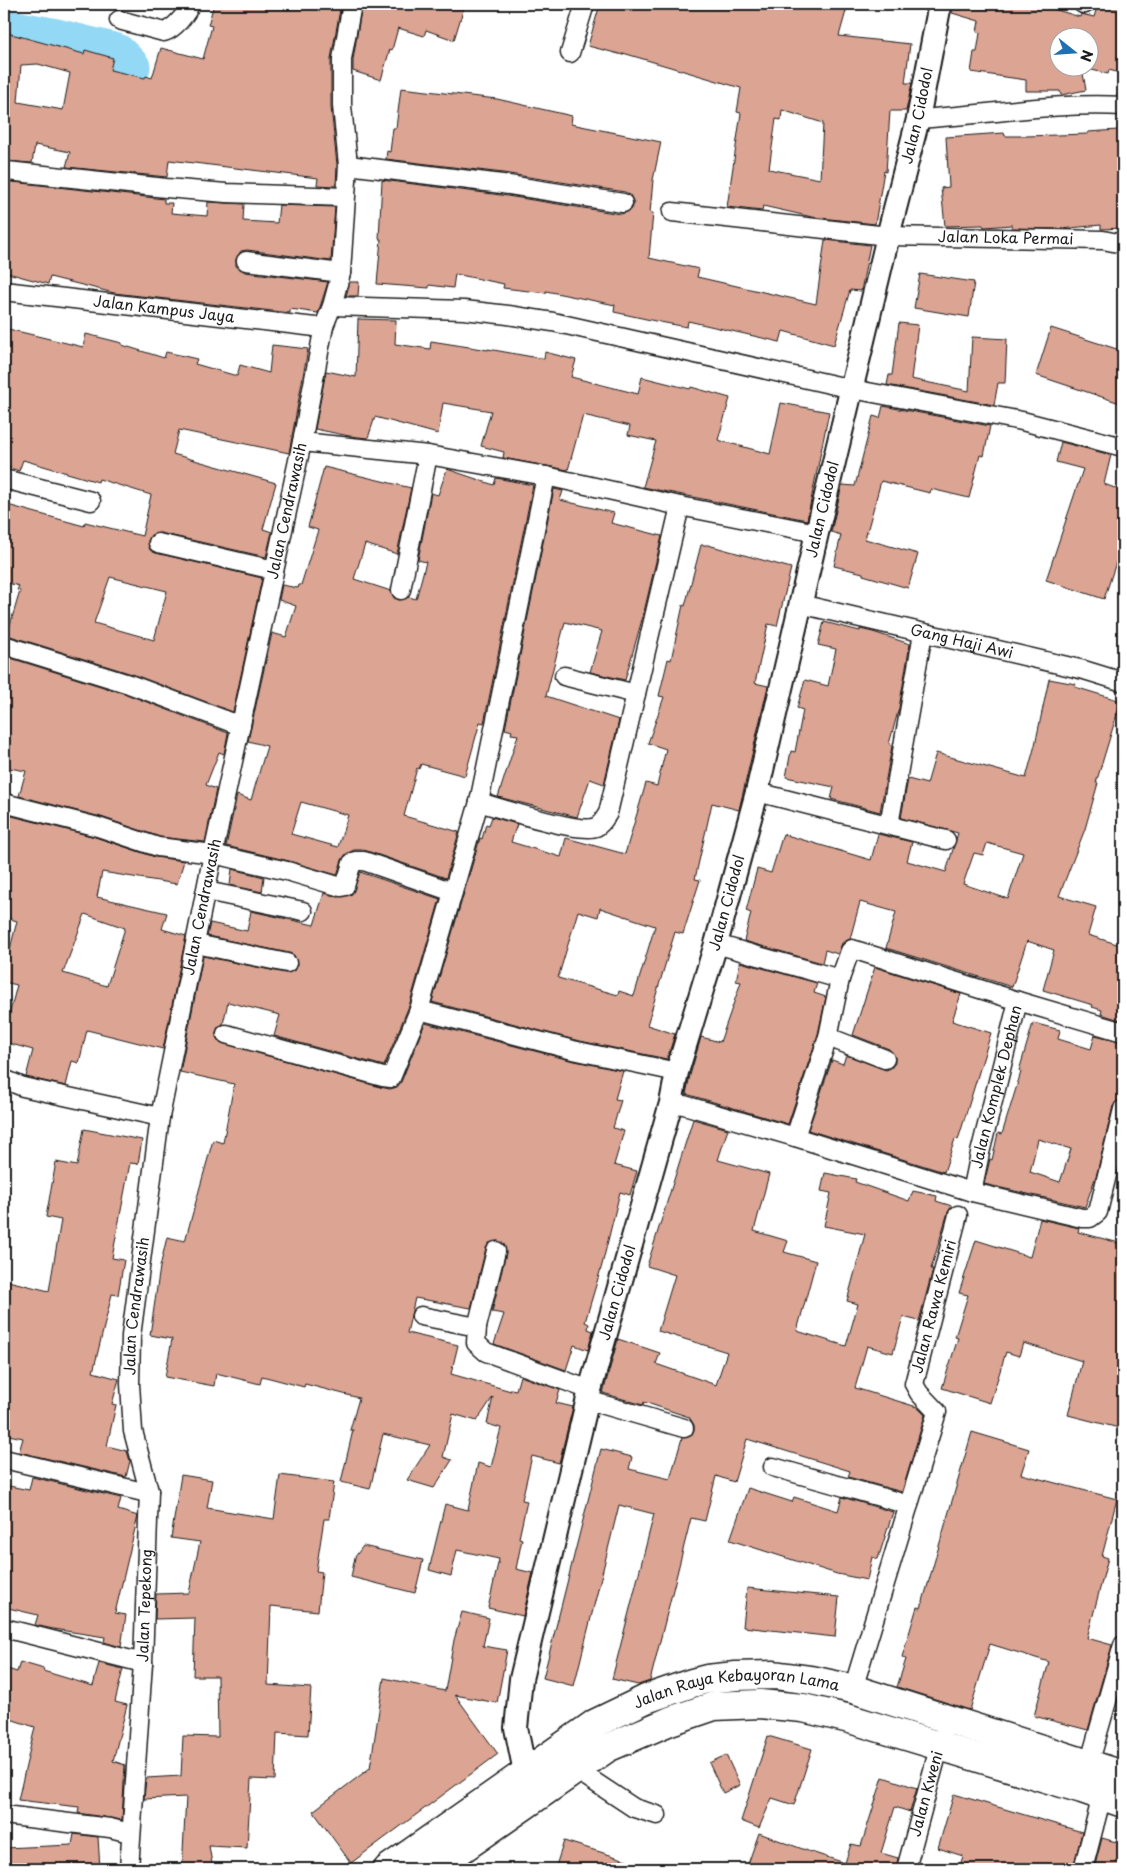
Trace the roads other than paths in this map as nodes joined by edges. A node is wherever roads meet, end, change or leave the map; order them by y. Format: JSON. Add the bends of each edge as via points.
{"nodes":[{"id":1,"x":190,"y":4,"type":"edge"},
{"id":2,"x":352,"y":4,"type":"edge"},
{"id":3,"x":585,"y":4,"type":"edge"},
{"id":4,"x":940,"y":4,"type":"edge"},
{"id":5,"x":119,"y":20,"type":"dead end"},
{"id":6,"x":570,"y":52,"type":"dead end"},
{"id":7,"x":1123,"y":106,"type":"edge"},
{"id":8,"x":918,"y":116,"type":"junction"},
{"id":9,"x":348,"y":165,"type":"junction"},
{"id":10,"x":7,"y":171,"type":"dead end"},
{"id":11,"x":346,"y":197,"type":"junction"},
{"id":12,"x":623,"y":204,"type":"dead end"},
{"id":13,"x":672,"y":212,"type":"dead end"},
{"id":14,"x":888,"y":236,"type":"junction"},
{"id":15,"x":1123,"y":244,"type":"edge"},
{"id":16,"x":246,"y":261,"type":"dead end"},
{"id":17,"x":341,"y":273,"type":"junction"},
{"id":18,"x":4,"y":291,"type":"edge"},
{"id":19,"x":332,"y":306,"type":"junction"},
{"id":20,"x":324,"y":326,"type":"junction"},
{"id":21,"x":852,"y":389,"type":"junction"},
{"id":22,"x":302,"y":442,"type":"junction"},
{"id":23,"x":1123,"y":447,"type":"edge"},
{"id":24,"x":428,"y":455,"type":"junction"},
{"id":25,"x":546,"y":476,"type":"junction"},
{"id":26,"x":4,"y":479,"type":"edge"},
{"id":27,"x":91,"y":501,"type":"dead end"},
{"id":28,"x":680,"y":506,"type":"junction"},
{"id":29,"x":816,"y":533,"type":"junction"},
{"id":30,"x":158,"y":543,"type":"dead end"},
{"id":31,"x":274,"y":570,"type":"junction"},
{"id":32,"x":401,"y":590,"type":"dead end"},
{"id":33,"x":800,"y":604,"type":"junction"},
{"id":34,"x":923,"y":633,"type":"junction"},
{"id":35,"x":4,"y":645,"type":"edge"},
{"id":36,"x":564,"y":676,"type":"dead end"},
{"id":37,"x":1123,"y":682,"type":"edge"},
{"id":38,"x":636,"y":694,"type":"junction"},
{"id":39,"x":241,"y":726,"type":"junction"},
{"id":40,"x":757,"y":792,"type":"junction"},
{"id":41,"x":479,"y":802,"type":"junction"},
{"id":42,"x":4,"y":803,"type":"edge"},
{"id":43,"x":889,"y":826,"type":"junction"},
{"id":44,"x":946,"y":840,"type":"dead end"},
{"id":45,"x":213,"y":854,"type":"junction"},
{"id":46,"x":206,"y":891,"type":"junction"},
{"id":47,"x":453,"y":892,"type":"junction"},
{"id":48,"x":303,"y":911,"type":"dead end"},
{"id":49,"x":196,"y":944,"type":"junction"},
{"id":50,"x":716,"y":944,"type":"junction"},
{"id":51,"x":287,"y":963,"type":"dead end"},
{"id":52,"x":840,"y":979,"type":"junction"},
{"id":53,"x":1018,"y":1001,"type":"junction"},
{"id":54,"x":419,"y":1010,"type":"junction"},
{"id":55,"x":1123,"y":1032,"type":"edge"},
{"id":56,"x":226,"y":1034,"type":"dead end"},
{"id":57,"x":828,"y":1037,"type":"junction"},
{"id":58,"x":885,"y":1059,"type":"dead end"},
{"id":59,"x":677,"y":1072,"type":"junction"},
{"id":60,"x":4,"y":1079,"type":"edge"},
{"id":61,"x":671,"y":1103,"type":"junction"},
{"id":62,"x":1123,"y":1109,"type":"edge"},
{"id":63,"x":160,"y":1117,"type":"junction"},
{"id":64,"x":795,"y":1136,"type":"junction"},
{"id":65,"x":1118,"y":1152,"type":"edge"},
{"id":66,"x":972,"y":1192,"type":"junction"},
{"id":67,"x":958,"y":1215,"type":"dead end"},
{"id":68,"x":496,"y":1251,"type":"dead end"},
{"id":69,"x":421,"y":1316,"type":"dead end"},
{"id":70,"x":477,"y":1327,"type":"junction"},
{"id":71,"x":588,"y":1395,"type":"junction"},
{"id":72,"x":684,"y":1428,"type":"dead end"},
{"id":73,"x":4,"y":1458,"type":"edge"},
{"id":74,"x":773,"y":1467,"type":"dead end"},
{"id":75,"x":149,"y":1492,"type":"junction"},
{"id":76,"x":909,"y":1505,"type":"junction"},
{"id":77,"x":4,"y":1628,"type":"edge"},
{"id":78,"x":1123,"y":1645,"type":"edge"},
{"id":79,"x":143,"y":1663,"type":"junction"},
{"id":80,"x":853,"y":1689,"type":"junction"},
{"id":81,"x":948,"y":1718,"type":"junction"},
{"id":82,"x":940,"y":1745,"type":"junction"},
{"id":83,"x":1090,"y":1763,"type":"junction"},
{"id":84,"x":575,"y":1769,"type":"junction"},
{"id":85,"x":525,"y":1772,"type":"junction"},
{"id":86,"x":1123,"y":1774,"type":"edge"},
{"id":87,"x":539,"y":1795,"type":"junction"},
{"id":88,"x":1102,"y":1796,"type":"edge"},
{"id":89,"x":4,"y":1814,"type":"edge"},
{"id":90,"x":657,"y":1815,"type":"dead end"},
{"id":91,"x":130,"y":1833,"type":"junction"},
{"id":92,"x":128,"y":1869,"type":"edge"},
{"id":93,"x":388,"y":1869,"type":"edge"},
{"id":94,"x":433,"y":1869,"type":"edge"},
{"id":95,"x":906,"y":1869,"type":"edge"},
{"id":96,"x":1083,"y":1869,"type":"edge"}],
"edges":[{"from":1,"to":5,"type":"street","via":[[170,31]]},
{"from":2,"to":9,"type":"street","name":"Jalan Cendrawasih","via":[[342,59],[342,106]]},
{"from":3,"to":6,"type":"street"},
{"from":4,"to":8,"type":"street","name":"Jalan Cidodol"},
{"from":7,"to":8,"type":"street","via":[[1081,105]]},
{"from":8,"to":14,"type":"street","name":"Jalan Cidodol"},
{"from":9,"to":11,"type":"street","name":"Jalan Cendrawasih"},
{"from":9,"to":12,"type":"street","via":[[502,184]]},
{"from":10,"to":11,"type":"street","via":[[226,193]]},
{"from":11,"to":17,"type":"street","name":"Jalan Cendrawasih"},
{"from":13,"to":14,"type":"street","name":"Jalan Loka Permai"},
{"from":14,"to":15,"type":"street","name":"Jalan Loka Permai","via":[[1103,240]]},
{"from":14,"to":21,"type":"street","name":"Jalan Cidodol"},
{"from":16,"to":17,"type":"street"},
{"from":17,"to":19,"type":"street","name":"Jalan Cendrawasih"},
{"from":18,"to":20,"type":"street","name":"Jalan Kampus Jaya"},
{"from":19,"to":20,"type":"street","name":"Jalan Cendrawasih"},
{"from":19,"to":21,"type":"street","via":[[508,314]]},
{"from":20,"to":22,"type":"street","name":"Jalan Cendrawasih"},
{"from":21,"to":23,"type":"street","via":[[1022,421]]},
{"from":21,"to":29,"type":"street","name":"Jalan Cidodol"},
{"from":22,"to":24,"type":"street"},
{"from":22,"to":31,"type":"street","name":"Jalan Cendrawasih"},
{"from":24,"to":25,"type":"street"},
{"from":24,"to":32,"type":"street"},
{"from":25,"to":28,"type":"street"},
{"from":25,"to":41,"type":"street"},
{"from":26,"to":27,"type":"street"},
{"from":28,"to":29,"type":"street"},
{"from":28,"to":38,"type":"street"},
{"from":29,"to":33,"type":"street","name":"Jalan Cidodol"},
{"from":30,"to":31,"type":"street"},
{"from":31,"to":39,"type":"street","name":"Jalan Cendrawasih"},
{"from":33,"to":34,"type":"street","name":"Gang Haji Awi"},
{"from":33,"to":40,"type":"street","name":"Jalan Cidodol"},
{"from":34,"to":37,"type":"street","name":"Gang Haji Awi"},
{"from":34,"to":43,"type":"street"},
{"from":35,"to":39,"type":"street","via":[[129,684]]},
{"from":36,"to":38,"type":"street"},
{"from":38,"to":41,"type":"street","via":[[608,813],[597,827],[564,825]]},
{"from":39,"to":45,"type":"street","name":"Jalan Cendrawasih"},
{"from":40,"to":43,"type":"street"},
{"from":40,"to":50,"type":"street","name":"Jalan Cidodol"},
{"from":41,"to":47,"type":"street"},
{"from":42,"to":45,"type":"street","via":[[98,827],[158,847]]},
{"from":43,"to":44,"type":"street"},
{"from":45,"to":46,"type":"street","name":"Jalan Cendrawasih"},
{"from":45,"to":47,"type":"street","via":[[341,887],[346,886],[352,863],[364,861]]},
{"from":46,"to":48,"type":"street"},
{"from":46,"to":49,"type":"street","name":"Jalan Cendrawasih"},
{"from":47,"to":54,"type":"street"},
{"from":49,"to":51,"type":"street"},
{"from":49,"to":63,"type":"street","name":"Jalan Cendrawasih"},
{"from":50,"to":52,"type":"street"},
{"from":50,"to":59,"type":"street","name":"Jalan Cidodol"},
{"from":52,"to":53,"type":"street","via":[[852,949]]},
{"from":52,"to":57,"type":"street"},
{"from":53,"to":55,"type":"street","name":"Jalan Komplek Dephan"},
{"from":53,"to":66,"type":"street","name":"Jalan Komplek Dephan"},
{"from":54,"to":56,"type":"street","via":[[390,1078]]},
{"from":54,"to":59,"type":"street","via":[[573,1050]]},
{"from":57,"to":58,"type":"street"},
{"from":57,"to":64,"type":"street"},
{"from":59,"to":61,"type":"street","name":"Jalan Cidodol"},
{"from":60,"to":63,"type":"street","via":[[22,1087]]},
{"from":61,"to":64,"type":"street","name":"Jalan Komplek Dephan"},
{"from":61,"to":71,"type":"street","name":"Jalan Cidodol"},
{"from":62,"to":65,"type":"street","name":"Jalan Komplek Dephan"},
{"from":63,"to":75,"type":"street","name":"Jalan Cendrawasih","via":[[132,1336],[130,1384],[133,1431]]},
{"from":64,"to":66,"type":"street","name":"Jalan Komplek Dephan"},
{"from":65,"to":66,"type":"street","name":"Jalan Komplek Dephan","via":[[1098,1212],[1090,1218]]},
{"from":67,"to":76,"type":"street","name":"Jalan Rawa Kemiri","via":[[914,1384],[937,1412]]},
{"from":68,"to":70,"type":"street"},
{"from":69,"to":70,"type":"street"},
{"from":70,"to":71,"type":"street","via":[[476,1343],[486,1352]]},
{"from":71,"to":72,"type":"street"},
{"from":71,"to":85,"type":"street","name":"Jalan Cidodol","via":[[520,1679],[516,1728]]},
{"from":73,"to":75,"type":"street"},
{"from":74,"to":76,"type":"street"},
{"from":75,"to":79,"type":"street","name":"Jalan Tepekong"},
{"from":76,"to":80,"type":"street","name":"Jalan Rawa Kemiri"},
{"from":77,"to":79,"type":"street"},
{"from":78,"to":83,"type":"street"},
{"from":79,"to":91,"type":"street","name":"Jalan Tepekong"},
{"from":80,"to":81,"type":"main road","name":"Jalan Raya Kebayoran Lama"},
{"from":80,"to":85,"type":"main road","name":"Jalan Raya Kebayoran Lama","via":[[774,1675],[707,1679],[646,1699],[596,1723]]},
{"from":81,"to":82,"type":"street","name":"Jalan Kweni"},
{"from":81,"to":83,"type":"main road","name":"Jalan Raya Kebayoran Lama"},
{"from":82,"to":84,"type":"main road","name":"Jalan Raya Kebayoran Lama","via":[[850,1718],[803,1708],[760,1704],[714,1706],[628,1738]]},
{"from":82,"to":88,"type":"main road","name":"Jalan Raya Kebayoran Lama"},
{"from":82,"to":95,"type":"street","name":"Jalan Kweni"},
{"from":83,"to":86,"type":"main road","name":"Jalan Raya Kebayoran Lama"},
{"from":83,"to":88,"type":"street"},
{"from":84,"to":87,"type":"main road","name":"Jalan Raya Kebayoran Lama"},
{"from":84,"to":90,"type":"street","via":[[634,1808]]},
{"from":85,"to":87,"type":"street","name":"Jalan Cidodol"},
{"from":85,"to":93,"type":"main road","name":"Jalan Raya Kebayoran Lama"},
{"from":87,"to":94,"type":"main road","name":"Jalan Raya Kebayoran Lama"},
{"from":88,"to":96,"type":"street"},
{"from":89,"to":91,"type":"street"},
{"from":91,"to":92,"type":"street","name":"Jalan Tepekong"}]}
